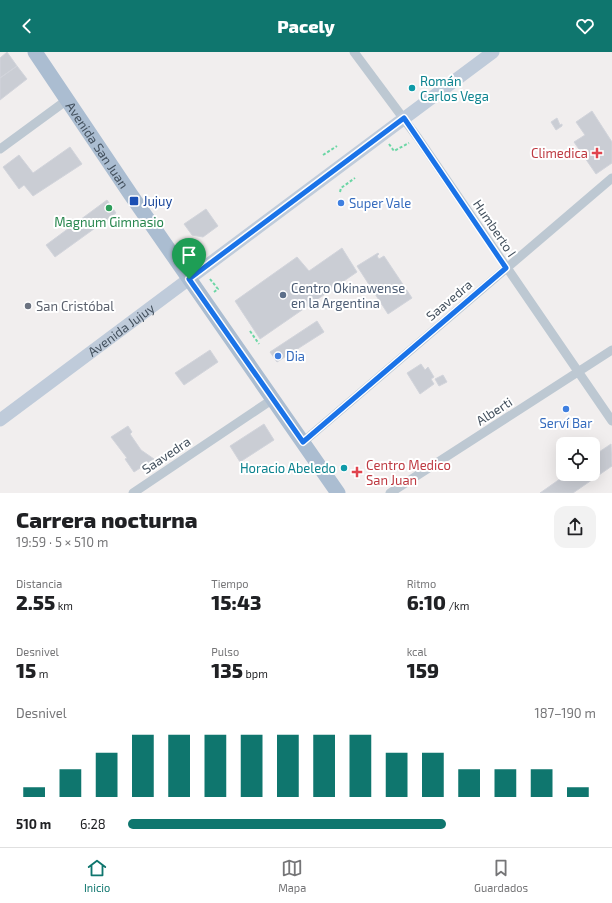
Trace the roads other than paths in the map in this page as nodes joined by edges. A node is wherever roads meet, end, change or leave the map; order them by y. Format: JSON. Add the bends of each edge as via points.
{"nodes":[{"id":1,"x":35,"y":52,"type":"edge"},
{"id":2,"x":354,"y":52,"type":"edge"},
{"id":3,"x":493,"y":52,"type":"edge"},
{"id":4,"x":67,"y":100,"type":"junction"},
{"id":5,"x":404,"y":118,"type":"junction"},
{"id":6,"x":0,"y":149,"type":"edge"},
{"id":7,"x":612,"y":178,"type":"edge"},
{"id":8,"x":506,"y":268,"type":"junction"},
{"id":9,"x":189,"y":279,"type":"junction"},
{"id":10,"x":612,"y":350,"type":"edge"},
{"id":11,"x":578,"y":372,"type":"junction"},
{"id":12,"x":273,"y":399,"type":"junction"},
{"id":13,"x":0,"y":420,"type":"edge"},
{"id":14,"x":612,"y":421,"type":"edge"},
{"id":15,"x":303,"y":442,"type":"junction"},
{"id":16,"x":133,"y":493,"type":"edge"},
{"id":17,"x":338,"y":493,"type":"edge"},
{"id":18,"x":390,"y":493,"type":"edge"}],
"edges":[{"from":1,"to":4,"type":"main road","name":"Avenida San Juan"},
{"from":2,"to":5,"type":"street","name":"Humberto I"},
{"from":3,"to":5,"type":"main road","name":"Avenida Jujuy"},
{"from":4,"to":6,"type":"street"},
{"from":4,"to":9,"type":"main road","name":"Avenida San Juan"},
{"from":5,"to":8,"type":"street","name":"Humberto I"},
{"from":5,"to":9,"type":"main road","name":"Avenida Jujuy"},
{"from":7,"to":8,"type":"street","name":"Saavedra"},
{"from":8,"to":11,"type":"street","name":"Humberto I"},
{"from":8,"to":15,"type":"street","name":"Saavedra"},
{"from":9,"to":12,"type":"main road","name":"Avenida San Juan"},
{"from":9,"to":13,"type":"main road","name":"Avenida Jujuy"},
{"from":10,"to":11,"type":"street","name":"Alberti"},
{"from":11,"to":14,"type":"street","name":"Humberto I"},
{"from":11,"to":18,"type":"street","name":"Alberti"},
{"from":12,"to":15,"type":"main road","name":"Avenida San Juan"},
{"from":12,"to":16,"type":"street","name":"Saavedra"},
{"from":15,"to":17,"type":"main road","name":"Avenida San Juan"}]}
